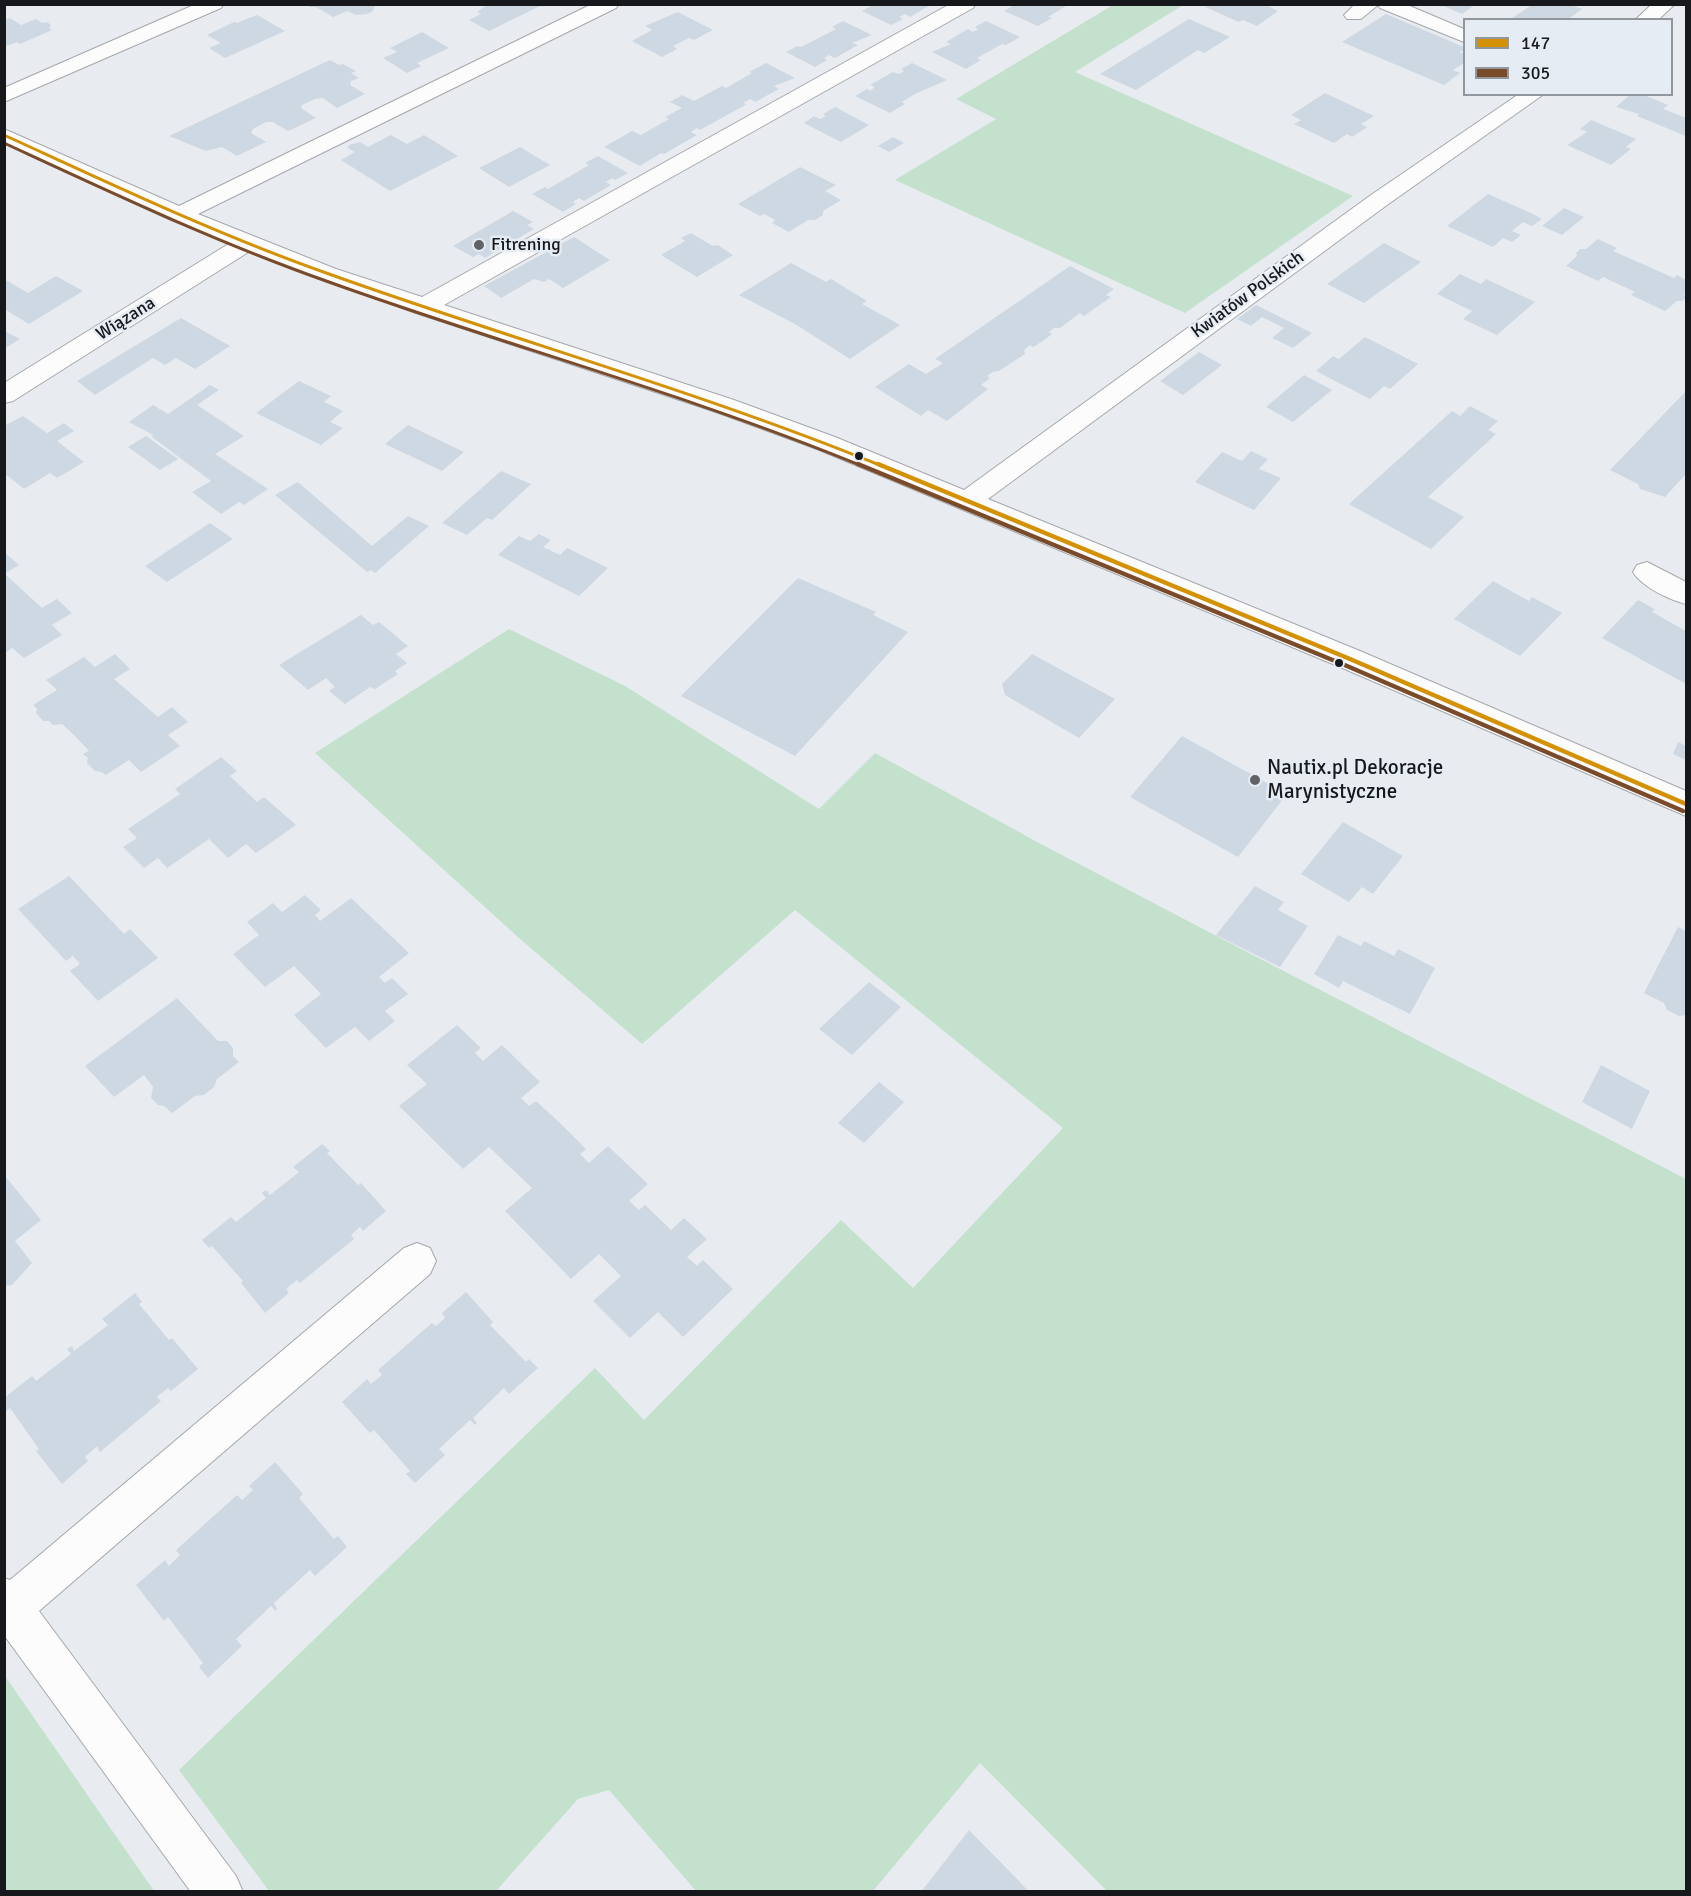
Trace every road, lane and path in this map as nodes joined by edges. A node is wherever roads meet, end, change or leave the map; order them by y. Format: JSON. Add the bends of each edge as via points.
{"nodes":[{"id":1,"x":214,"y":4,"type":"edge"},
{"id":2,"x":609,"y":4,"type":"edge"},
{"id":3,"x":966,"y":4,"type":"edge"},
{"id":4,"x":1387,"y":4,"type":"edge"},
{"id":5,"x":1665,"y":4,"type":"edge"},
{"id":6,"x":1648,"y":18,"type":"edge"},
{"id":7,"x":1463,"y":36,"type":"edge"},
{"id":8,"x":4,"y":96,"type":"edge"},
{"id":9,"x":1531,"y":96,"type":"edge"},
{"id":10,"x":4,"y":135,"type":"edge"},
{"id":11,"x":179,"y":215,"type":"junction"},
{"id":12,"x":247,"y":243,"type":"junction"},
{"id":13,"x":422,"y":307,"type":"junction"},
{"id":14,"x":4,"y":395,"type":"edge"},
{"id":15,"x":967,"y":501,"type":"junction"},
{"id":16,"x":1647,"y":572,"type":"dead end"},
{"id":17,"x":1686,"y":594,"type":"edge"},
{"id":18,"x":1686,"y":804,"type":"edge"},
{"id":19,"x":417,"y":1261,"type":"dead end"},
{"id":20,"x":8,"y":1603,"type":"edge"},
{"id":21,"x":220,"y":1892,"type":"edge"}],
"edges":[{"from":1,"to":8,"type":"street"},
{"from":2,"to":11,"type":"street"},
{"from":3,"to":13,"type":"street"},
{"from":4,"to":7,"type":"street"},
{"from":5,"to":6,"type":"street"},
{"from":9,"to":15,"type":"street","name":"Kwiatów Polskich","via":[[1370,207]]},
{"from":10,"to":11,"type":"street"},
{"from":11,"to":12,"type":"street"},
{"from":12,"to":13,"type":"street"},
{"from":12,"to":14,"type":"street","name":"Wiązana"},
{"from":13,"to":15,"type":"street","via":[[725,406]]},
{"from":15,"to":18,"type":"street"},
{"from":16,"to":17,"type":"street"},
{"from":19,"to":20,"type":"street"},
{"from":20,"to":21,"type":"street"}]}
